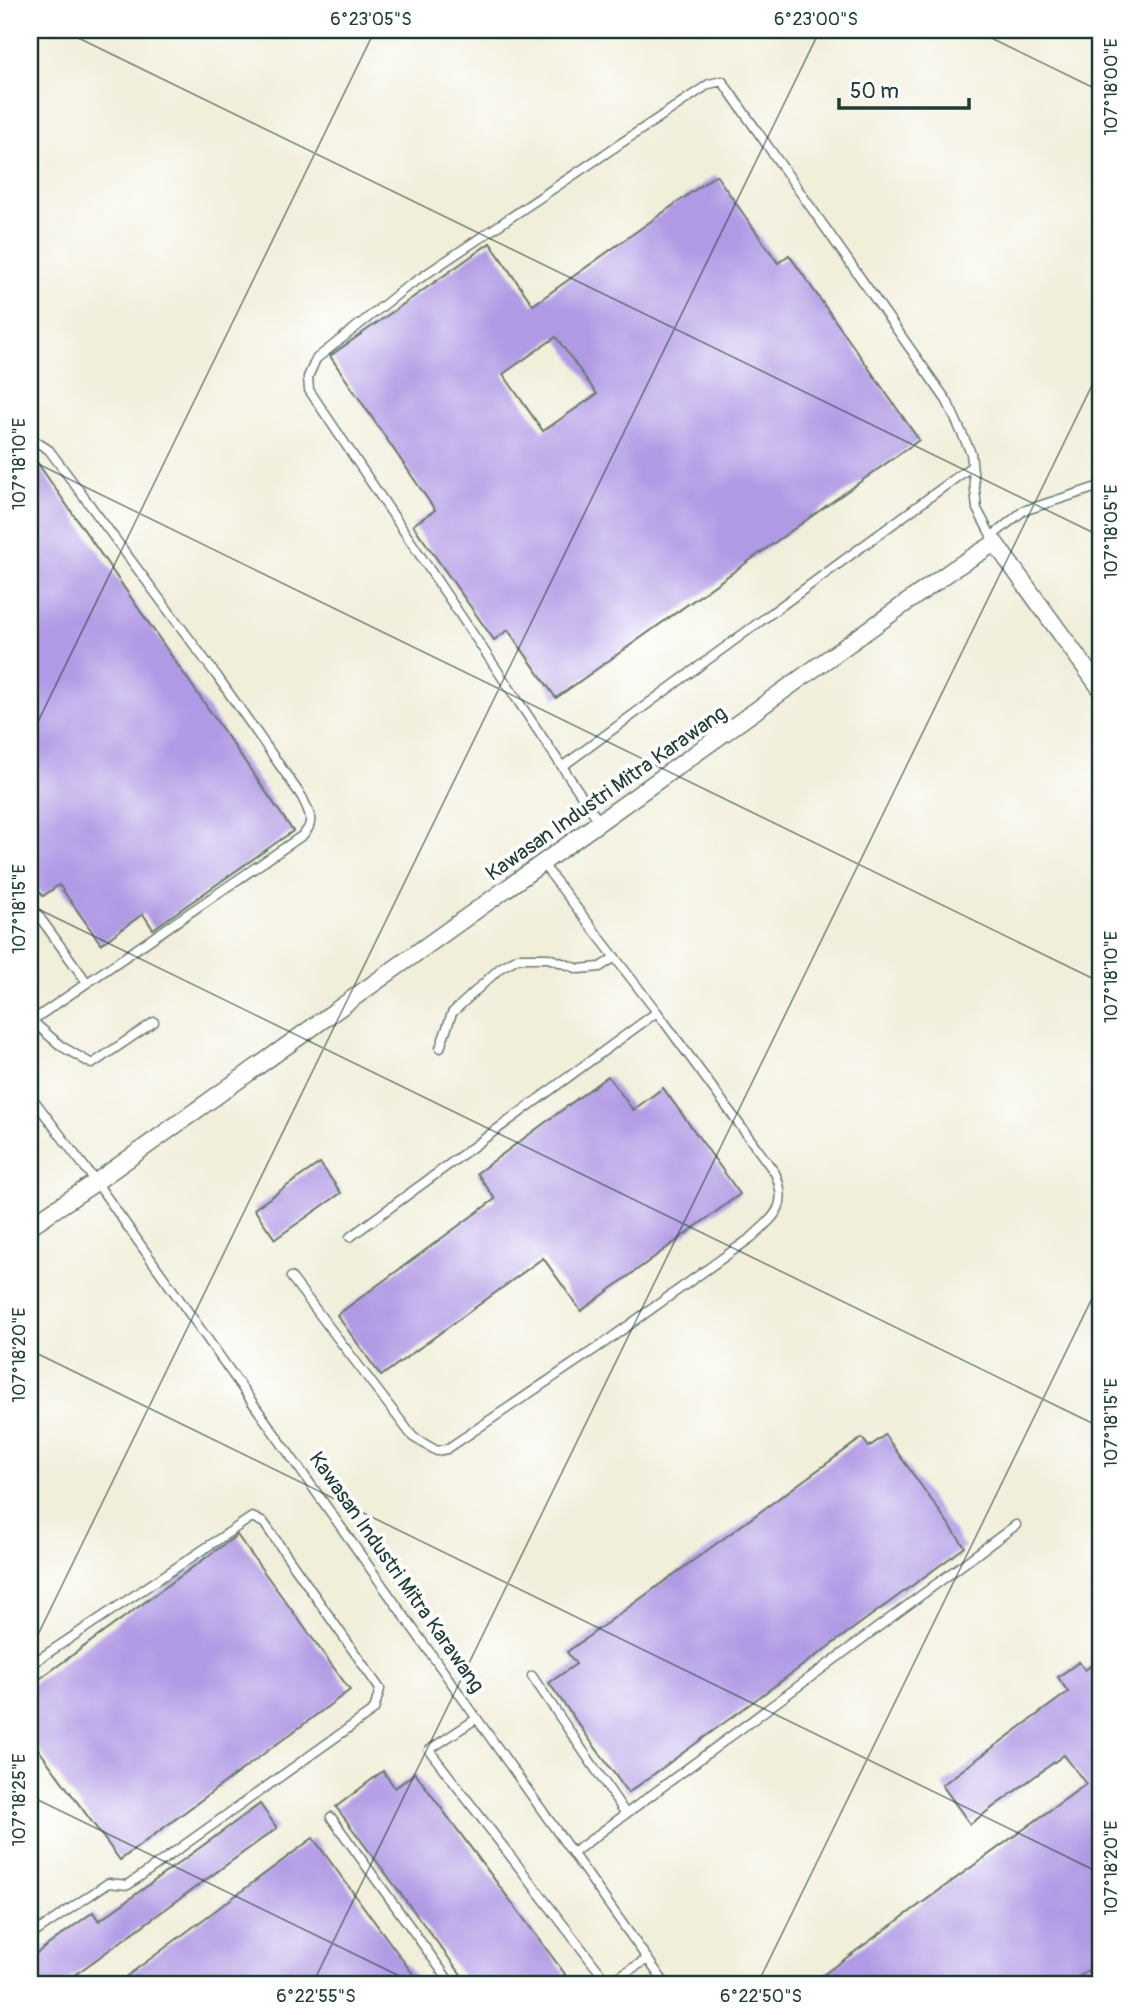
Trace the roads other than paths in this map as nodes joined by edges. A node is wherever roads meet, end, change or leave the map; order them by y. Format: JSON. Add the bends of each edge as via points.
{"nodes":[{"id":1,"x":30,"y":443,"type":"edge"},
{"id":2,"x":972,"y":467,"type":"junction"},
{"id":3,"x":1100,"y":486,"type":"edge"},
{"id":4,"x":993,"y":540,"type":"junction"},
{"id":5,"x":1100,"y":688,"type":"edge"},
{"id":6,"x":563,"y":766,"type":"junction"},
{"id":7,"x":600,"y":822,"type":"junction"},
{"id":8,"x":542,"y":863,"type":"junction"},
{"id":9,"x":30,"y":904,"type":"edge"},
{"id":10,"x":615,"y":957,"type":"junction"},
{"id":11,"x":86,"y":981,"type":"junction"},
{"id":12,"x":657,"y":1012,"type":"junction"},
{"id":13,"x":31,"y":1021,"type":"edge"},
{"id":14,"x":154,"y":1023,"type":"dead end"},
{"id":15,"x":440,"y":1048,"type":"dead end"},
{"id":16,"x":30,"y":1095,"type":"edge"},
{"id":17,"x":96,"y":1182,"type":"junction"},
{"id":18,"x":30,"y":1226,"type":"edge"},
{"id":19,"x":350,"y":1237,"type":"dead end"},
{"id":20,"x":291,"y":1277,"type":"dead end"},
{"id":21,"x":1016,"y":1525,"type":"dead end"},
{"id":22,"x":30,"y":1665,"type":"edge"},
{"id":23,"x":532,"y":1676,"type":"dead end"},
{"id":24,"x":476,"y":1719,"type":"junction"},
{"id":25,"x":626,"y":1814,"type":"junction"},
{"id":26,"x":331,"y":1817,"type":"dead end"},
{"id":27,"x":573,"y":1853,"type":"junction"},
{"id":28,"x":30,"y":1936,"type":"edge"},
{"id":29,"x":648,"y":1959,"type":"junction"},
{"id":30,"x":606,"y":1984,"type":"edge"},
{"id":31,"x":452,"y":1985,"type":"edge"},
{"id":32,"x":666,"y":1985,"type":"edge"}],
"edges":[{"from":1,"to":11,"type":"lane","via":[[35,441],[49,450],[217,676],[312,818],[303,835]]},
{"from":2,"to":4,"type":"lane","via":[[977,509]]},
{"from":2,"to":6,"type":"lane"},
{"from":2,"to":6,"type":"lane","via":[[963,432],[947,401],[722,81],[709,84],[404,289],[316,359],[308,377],[309,390]]},
{"from":3,"to":4,"type":"lane","via":[[1023,511]]},
{"from":4,"to":5,"type":"street"},
{"from":4,"to":7,"type":"street","name":"Kawasan Industri Mitra Karawang"},
{"from":6,"to":7,"type":"lane"},
{"from":7,"to":8,"type":"street","name":"Kawasan Industri Mitra Karawang"},
{"from":8,"to":10,"type":"lane"},
{"from":8,"to":17,"type":"street","name":"Kawasan Industri Mitra Karawang"},
{"from":9,"to":11,"type":"lane"},
{"from":10,"to":12,"type":"lane"},
{"from":10,"to":15,"type":"lane","via":[[600,967],[579,969],[548,958],[518,958],[500,968],[452,1013]]},
{"from":11,"to":13,"type":"lane"},
{"from":12,"to":19,"type":"lane"},
{"from":12,"to":20,"type":"lane","via":[[781,1185],[780,1206],[752,1237],[457,1445],[437,1451],[413,1437]]},
{"from":13,"to":14,"type":"lane","via":[[61,1046],[92,1063]]},
{"from":16,"to":17,"type":"lane","name":"Kawasan Industri Mitra Karawang"},
{"from":17,"to":18,"type":"street","name":"Kawasan Industri Mitra Karawang"},
{"from":17,"to":24,"type":"lane","name":"Kawasan Industri Mitra Karawang"},
{"from":21,"to":25,"type":"lane"},
{"from":22,"to":28,"type":"lane","via":[[252,1517],[264,1522],[380,1689],[374,1710],[191,1843],[128,1885],[108,1883]]},
{"from":23,"to":25,"type":"lane"},
{"from":24,"to":27,"type":"lane","name":"Kawasan Industri Mitra Karawang"},
{"from":24,"to":30,"type":"lane","via":[[429,1750]]},
{"from":25,"to":27,"type":"lane"},
{"from":26,"to":31,"type":"lane"},
{"from":27,"to":29,"type":"lane","name":"Kawasan Industri Mitra Karawang"},
{"from":29,"to":30,"type":"lane"},
{"from":29,"to":32,"type":"lane","name":"Kawasan Industri Mitra Karawang"}]}
